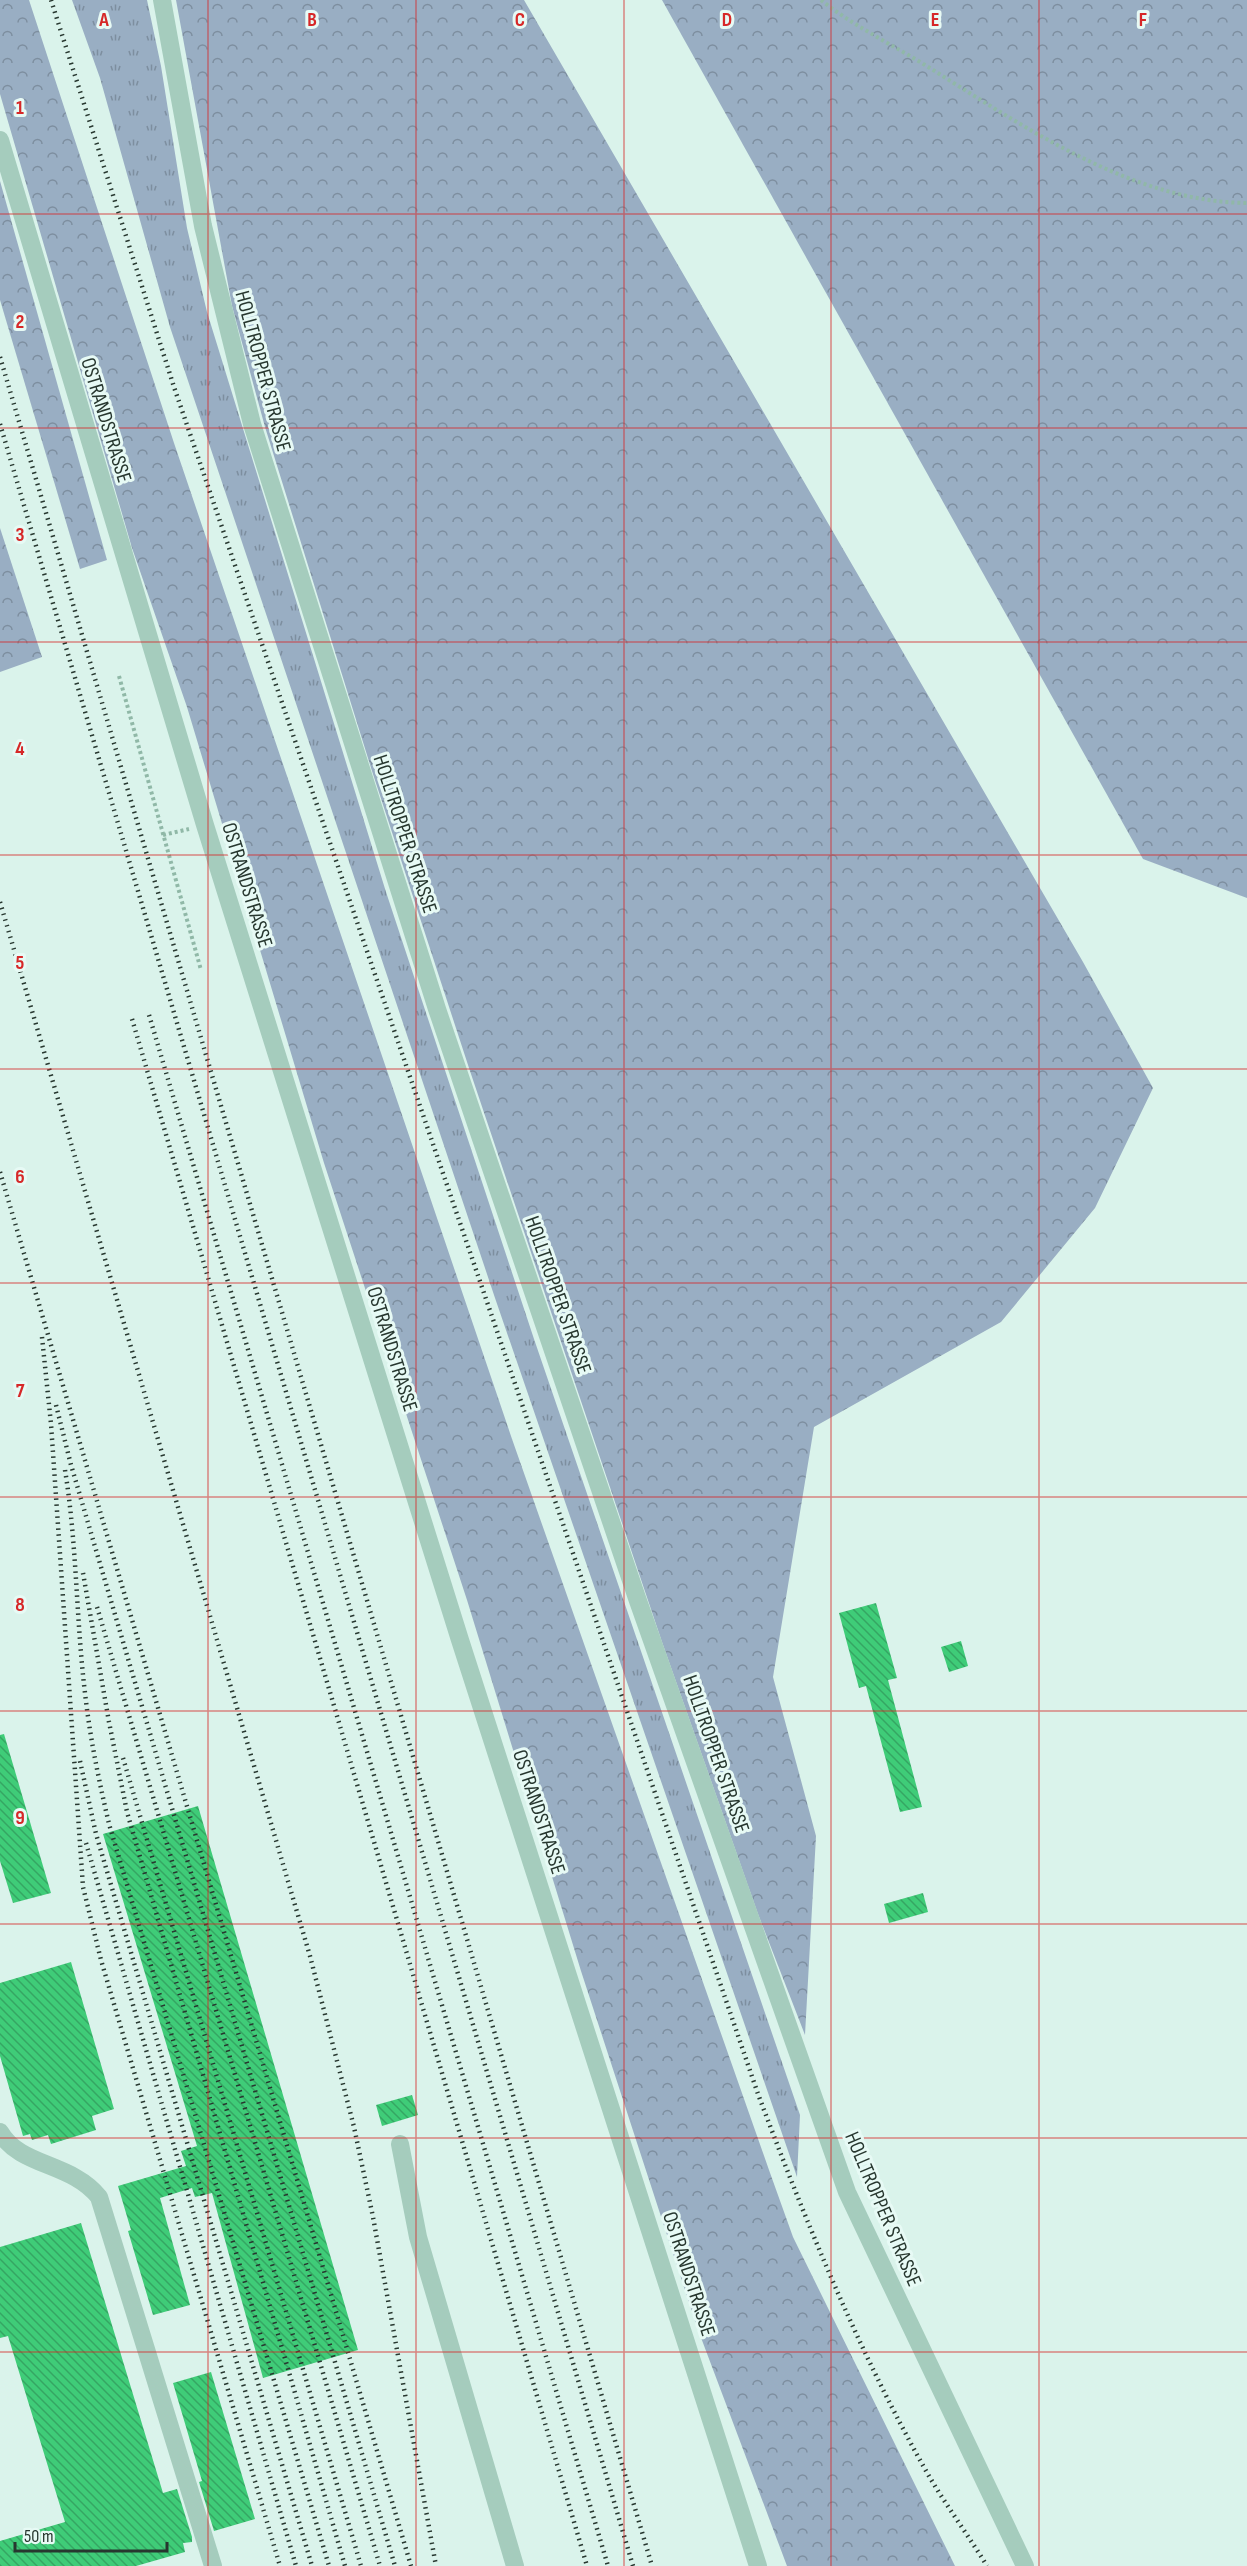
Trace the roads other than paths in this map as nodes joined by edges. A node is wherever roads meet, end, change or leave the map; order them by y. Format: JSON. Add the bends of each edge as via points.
{"nodes":[{"id":1,"x":162,"y":0,"type":"edge"},
{"id":2,"x":0,"y":140,"type":"edge"},
{"id":3,"x":0,"y":2132,"type":"edge"},
{"id":4,"x":400,"y":2144,"type":"dead end"},
{"id":5,"x":213,"y":2566,"type":"edge"},
{"id":6,"x":515,"y":2566,"type":"edge"},
{"id":7,"x":758,"y":2566,"type":"edge"},
{"id":8,"x":1025,"y":2566,"type":"edge"}],
"edges":[{"from":1,"to":8,"type":"lane","name":"HOLLTROPPER STRASSE","via":[[203,226],[252,424],[441,1020],[847,2192]]},
{"from":2,"to":7,"type":"lane","name":"OSTRANDSTRASSE","via":[[205,825],[460,1640]]},
{"from":3,"to":5,"type":"lane","via":[[13,2150],[77,2176],[99,2197]]},
{"from":4,"to":6,"type":"lane","via":[[418,2237]]}]}
